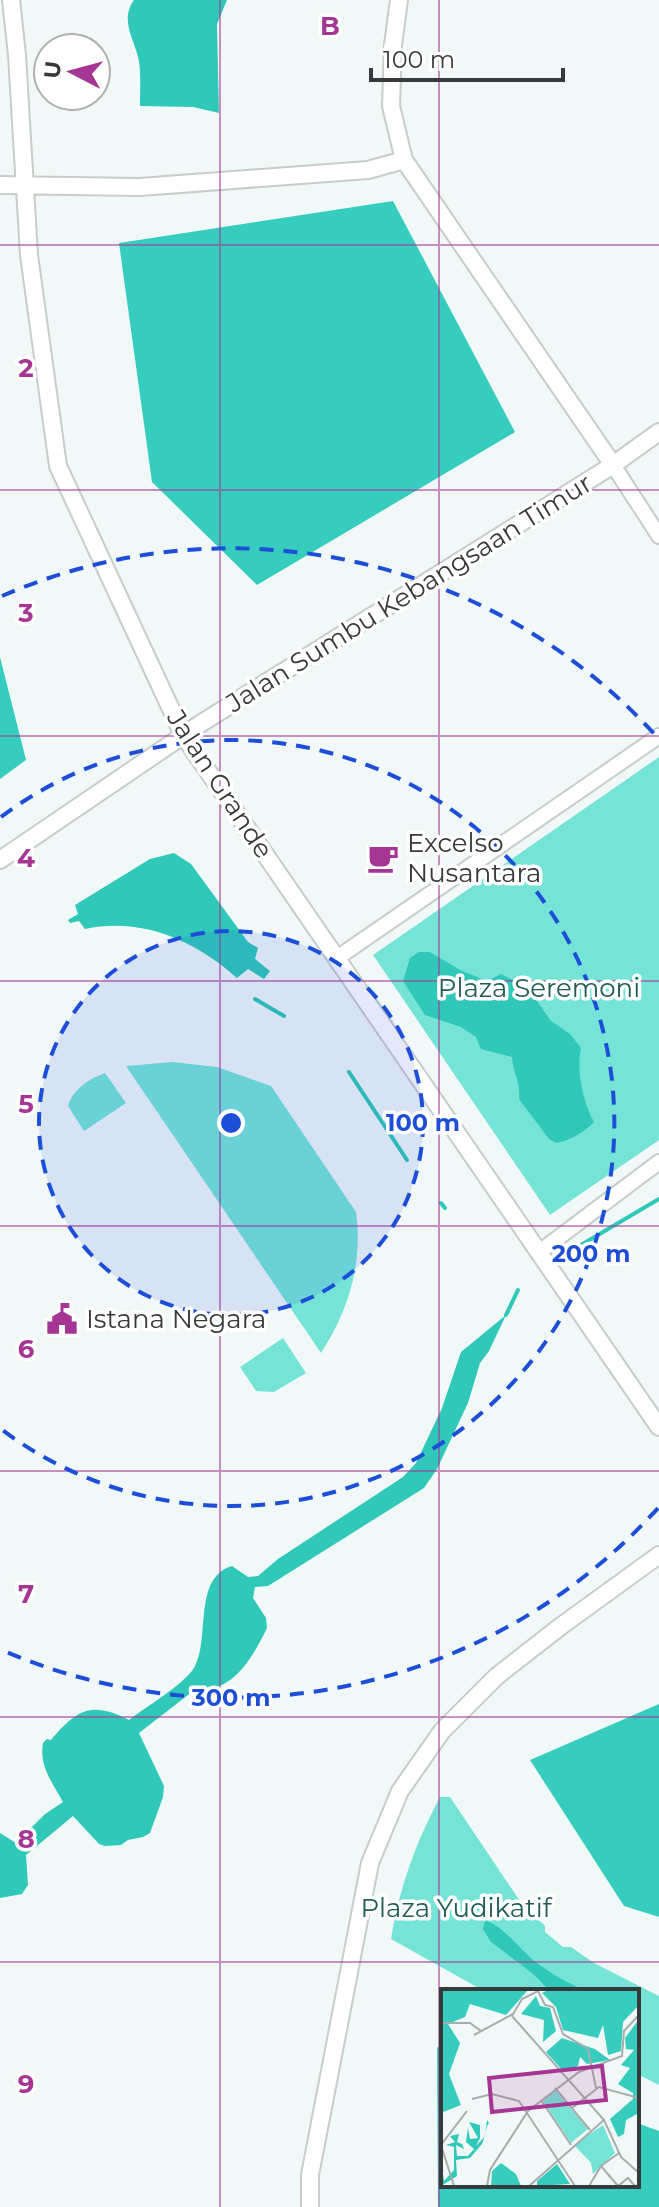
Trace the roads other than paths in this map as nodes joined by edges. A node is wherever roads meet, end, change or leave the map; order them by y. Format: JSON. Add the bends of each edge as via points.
{"nodes":[{"id":1,"x":11,"y":0,"type":"edge"},
{"id":2,"x":399,"y":0,"type":"edge"},
{"id":3,"x":404,"y":160,"type":"junction"},
{"id":4,"x":0,"y":185,"type":"edge"},
{"id":5,"x":25,"y":185,"type":"junction"},
{"id":6,"x":659,"y":432,"type":"edge"},
{"id":7,"x":613,"y":465,"type":"junction"},
{"id":8,"x":659,"y":536,"type":"edge"},
{"id":9,"x":183,"y":735,"type":"junction"},
{"id":10,"x":659,"y":736,"type":"edge"},
{"id":11,"x":0,"y":860,"type":"edge"},
{"id":12,"x":337,"y":958,"type":"junction"},
{"id":13,"x":659,"y":1162,"type":"edge"},
{"id":14,"x":538,"y":1253,"type":"junction"},
{"id":15,"x":659,"y":1427,"type":"edge"},
{"id":16,"x":659,"y":1555,"type":"edge"},
{"id":17,"x":310,"y":2207,"type":"edge"}],
"edges":[{"from":1,"to":5,"type":"street","name":"Jalan Grande"},
{"from":2,"to":3,"type":"street","via":[[391,106]]},
{"from":3,"to":5,"type":"street","via":[[368,170],[156,186]]},
{"from":3,"to":7,"type":"street"},
{"from":4,"to":5,"type":"street"},
{"from":5,"to":9,"type":"street","name":"Jalan Grande","via":[[29,255],[58,466]]},
{"from":6,"to":7,"type":"street","name":"Jalan Sumbu Kebangsaan Timur"},
{"from":7,"to":8,"type":"street"},
{"from":7,"to":9,"type":"street","name":"Jalan Sumbu Kebangsaan Timur"},
{"from":9,"to":11,"type":"street","name":"Jalan Sumbu Kebangsaan Timur"},
{"from":9,"to":12,"type":"street","name":"Jalan Grande"},
{"from":10,"to":12,"type":"street"},
{"from":12,"to":14,"type":"street","name":"Jalan Grande"},
{"from":13,"to":14,"type":"street"},
{"from":14,"to":15,"type":"street","name":"Jalan Grande"},
{"from":16,"to":17,"type":"street","via":[[497,1676],[442,1731],[400,1791],[370,1863],[310,2175]]}]}
